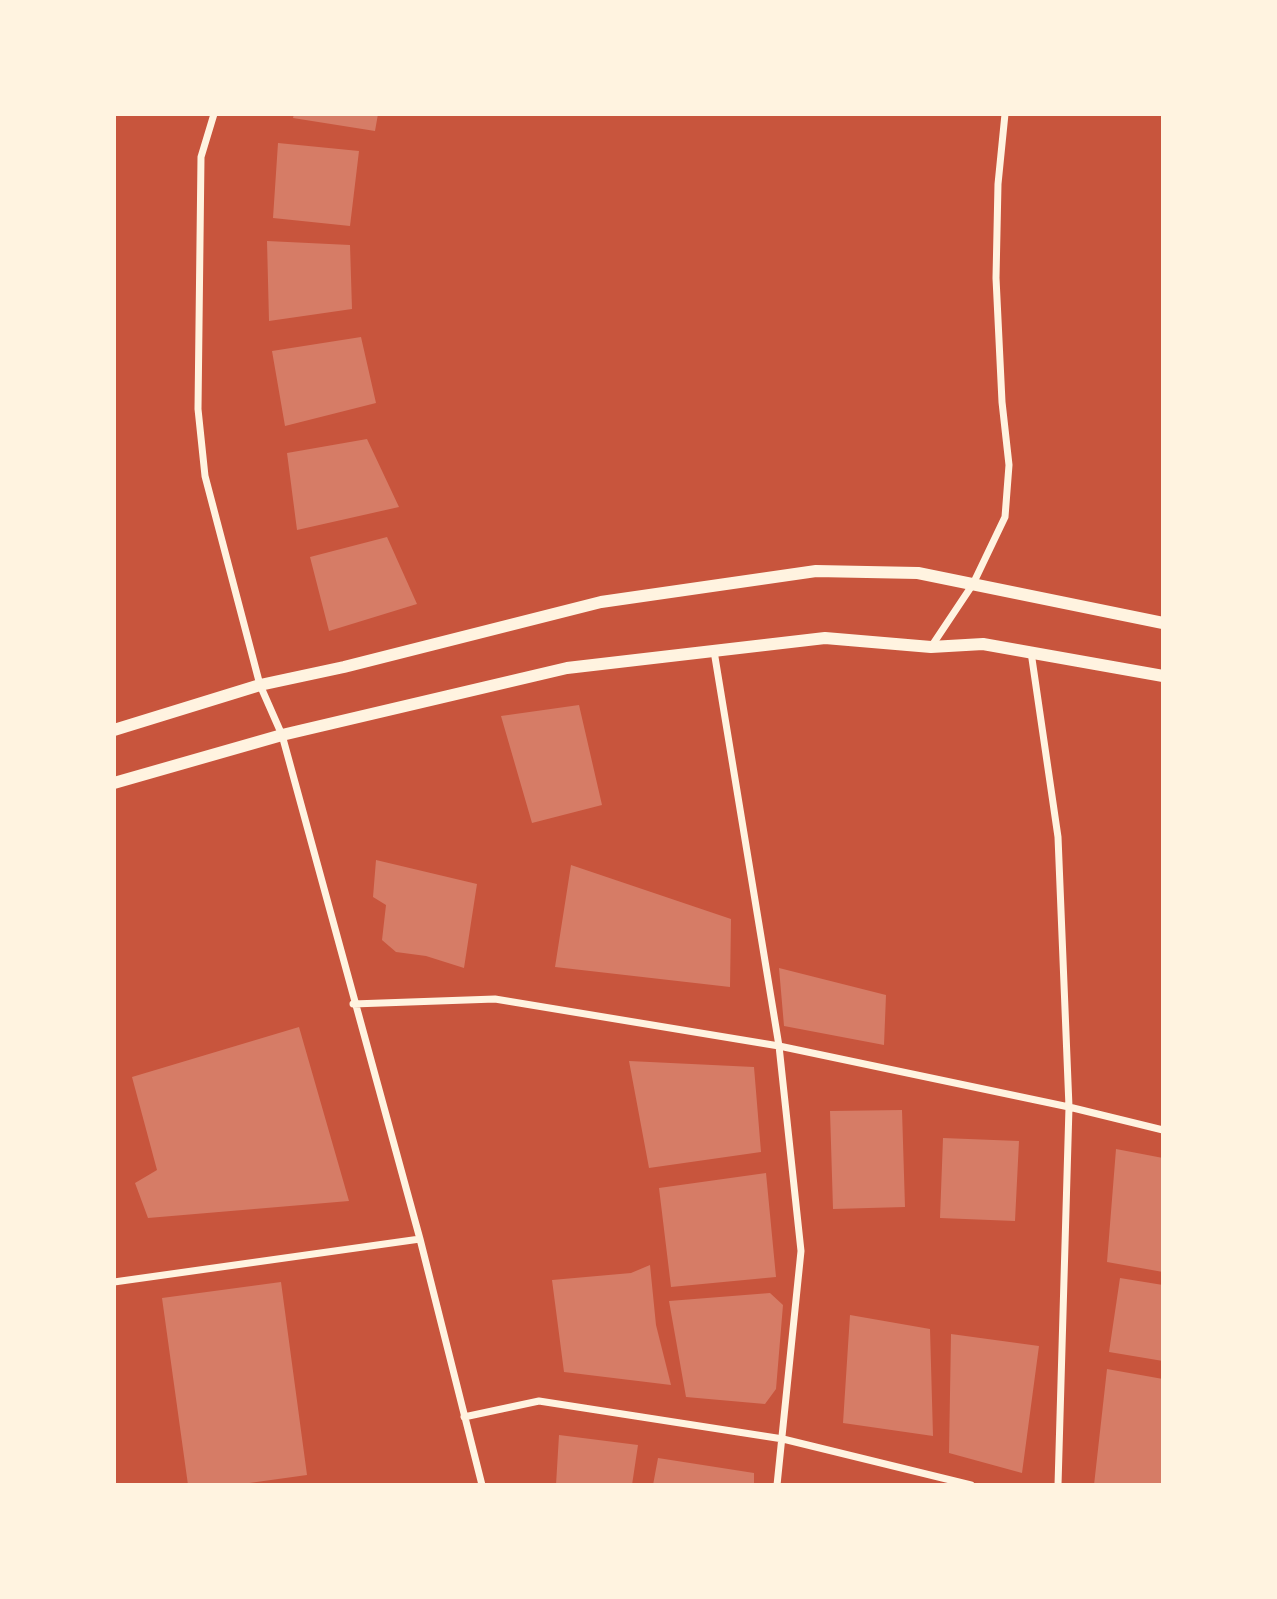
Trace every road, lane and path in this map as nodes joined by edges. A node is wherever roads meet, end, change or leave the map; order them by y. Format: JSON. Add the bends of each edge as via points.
{"nodes":[{"id":1,"x":214,"y":114,"type":"edge"},
{"id":2,"x":1005,"y":114,"type":"edge"},
{"id":3,"x":973,"y":584,"type":"junction"},
{"id":4,"x":1163,"y":623,"type":"edge"},
{"id":5,"x":931,"y":647,"type":"junction"},
{"id":6,"x":715,"y":651,"type":"junction"},
{"id":7,"x":1031,"y":652,"type":"junction"},
{"id":8,"x":1163,"y":676,"type":"edge"},
{"id":9,"x":260,"y":685,"type":"junction"},
{"id":10,"x":114,"y":730,"type":"edge"},
{"id":11,"x":282,"y":735,"type":"junction"},
{"id":12,"x":114,"y":783,"type":"edge"},
{"id":13,"x":353,"y":1004,"type":"junction"},
{"id":14,"x":779,"y":1046,"type":"junction"},
{"id":15,"x":1069,"y":1107,"type":"junction"},
{"id":16,"x":1163,"y":1130,"type":"edge"},
{"id":17,"x":419,"y":1240,"type":"junction"},
{"id":18,"x":114,"y":1282,"type":"edge"},
{"id":19,"x":464,"y":1417,"type":"junction"},
{"id":20,"x":783,"y":1439,"type":"junction"},
{"id":21,"x":482,"y":1485,"type":"edge"},
{"id":22,"x":777,"y":1485,"type":"edge"},
{"id":23,"x":971,"y":1485,"type":"edge"},
{"id":24,"x":1058,"y":1485,"type":"edge"}],
"edges":[{"from":1,"to":9,"type":"street","via":[[201,157],[198,408],[205,476]]},
{"from":2,"to":3,"type":"street","via":[[996,278],[1009,465],[1005,517]]},
{"from":3,"to":4,"type":"street"},
{"from":3,"to":5,"type":"street"},
{"from":3,"to":9,"type":"street","via":[[918,573],[816,571],[601,602]]},
{"from":5,"to":6,"type":"street","via":[[825,638]]},
{"from":5,"to":7,"type":"street","via":[[983,644]]},
{"from":6,"to":11,"type":"street","via":[[567,668]]},
{"from":6,"to":14,"type":"street"},
{"from":7,"to":8,"type":"street"},
{"from":7,"to":15,"type":"street","via":[[1058,837]]},
{"from":9,"to":10,"type":"street"},
{"from":9,"to":11,"type":"street"},
{"from":11,"to":12,"type":"street"},
{"from":11,"to":13,"type":"street"},
{"from":13,"to":14,"type":"street","via":[[495,999]]},
{"from":13,"to":17,"type":"street"},
{"from":14,"to":15,"type":"street"},
{"from":14,"to":20,"type":"street","via":[[801,1251]]},
{"from":15,"to":16,"type":"street"},
{"from":15,"to":24,"type":"street"},
{"from":17,"to":18,"type":"street"},
{"from":17,"to":19,"type":"street"},
{"from":19,"to":20,"type":"street","via":[[539,1401]]},
{"from":19,"to":21,"type":"street"},
{"from":20,"to":22,"type":"street"},
{"from":20,"to":23,"type":"street"}]}
